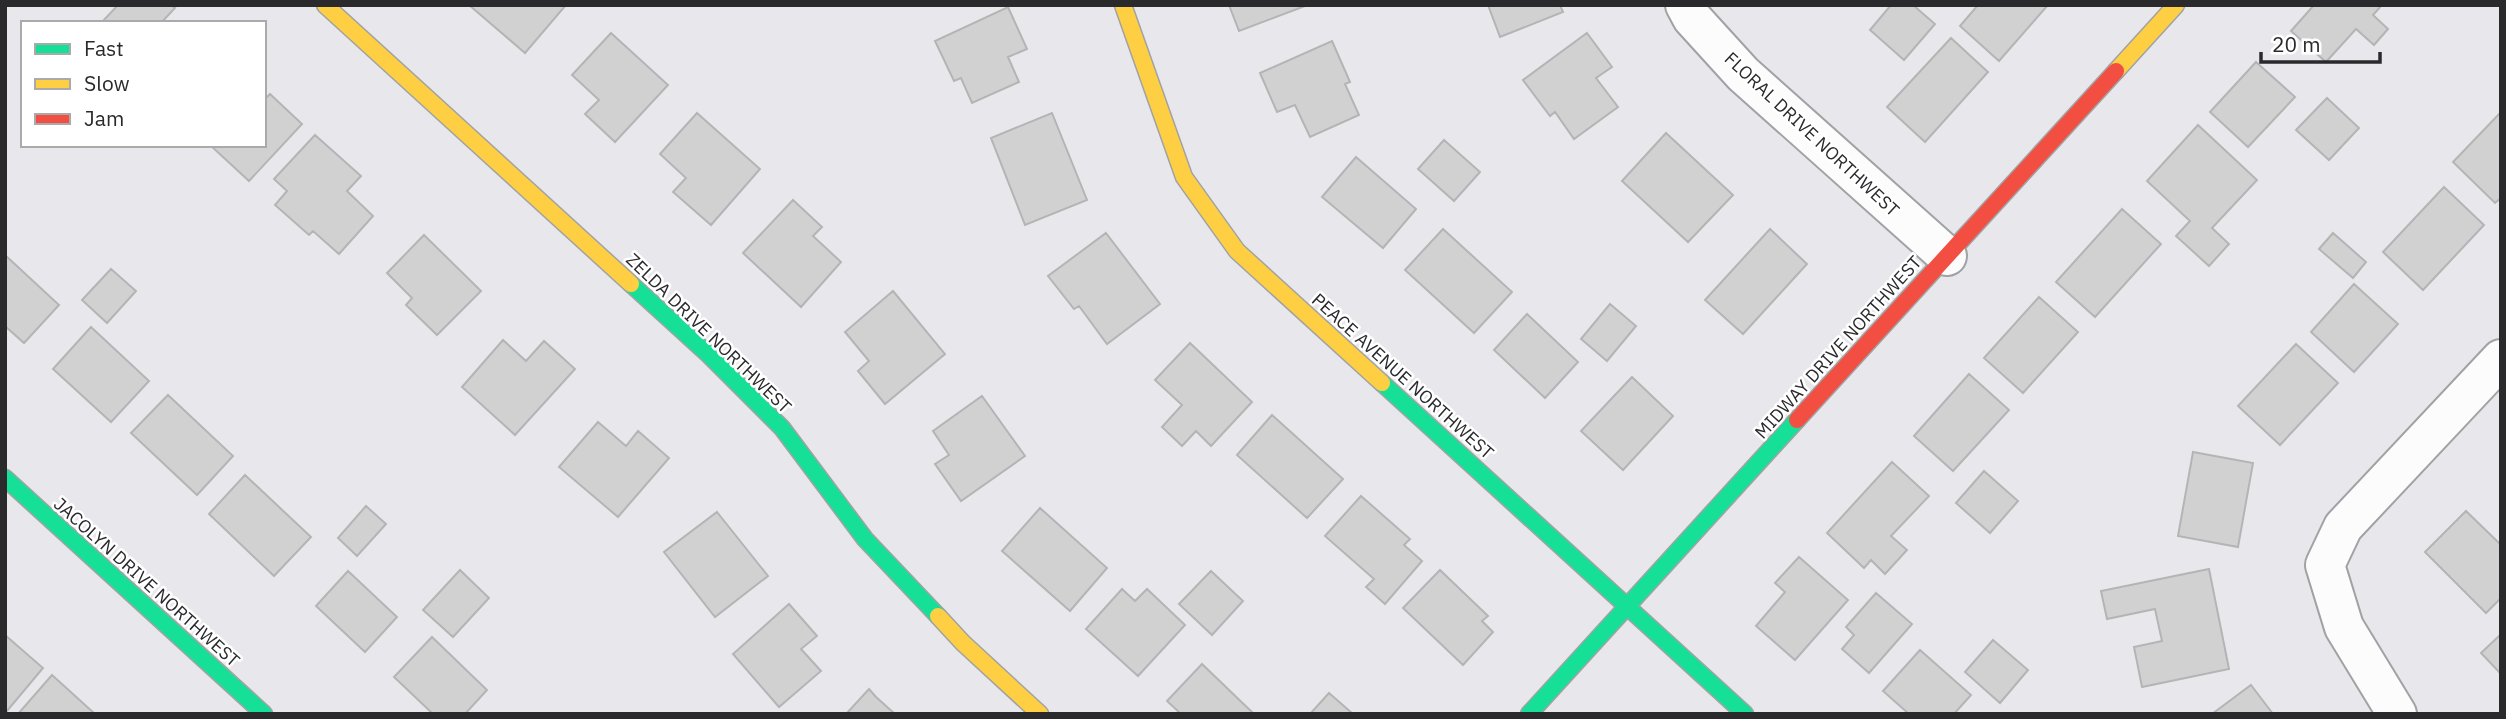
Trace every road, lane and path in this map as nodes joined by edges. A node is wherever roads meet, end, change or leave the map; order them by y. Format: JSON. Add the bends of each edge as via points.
{"nodes":[{"id":1,"x":325,"y":5,"type":"edge"},
{"id":2,"x":1123,"y":5,"type":"edge"},
{"id":3,"x":1685,"y":5,"type":"edge"},
{"id":4,"x":2176,"y":5,"type":"edge"},
{"id":5,"x":1947,"y":256,"type":"junction"},
{"id":6,"x":2501,"y":359,"type":"edge"},
{"id":7,"x":5,"y":478,"type":"edge"},
{"id":8,"x":1628,"y":606,"type":"junction"},
{"id":9,"x":264,"y":714,"type":"edge"},
{"id":10,"x":1040,"y":714,"type":"edge"},
{"id":11,"x":1529,"y":714,"type":"edge"},
{"id":12,"x":1745,"y":714,"type":"edge"},
{"id":13,"x":2397,"y":714,"type":"edge"}],
"edges":[{"from":1,"to":10,"type":"street","name":"ZELDA DRIVE NORTHWEST","via":[[723,369],[782,428],[865,539],[963,643]]},
{"from":2,"to":8,"type":"street","name":"PEACE AVENUE NORTHWEST","via":[[1184,177],[1237,251]]},
{"from":3,"to":5,"type":"street","name":"FLORAL DRIVE NORTHWEST","via":[[1743,74]]},
{"from":4,"to":5,"type":"street","name":"MIDWAY DRIVE NORTHWEST"},
{"from":5,"to":8,"type":"street","name":"MIDWAY DRIVE NORTHWEST"},
{"from":6,"to":13,"type":"street","via":[[2343,527],[2325,565],[2344,627]]},
{"from":7,"to":9,"type":"street","name":"JACOLYN DRIVE NORTHWEST"},
{"from":8,"to":11,"type":"street","name":"MIDWAY DRIVE NORTHWEST"},
{"from":8,"to":12,"type":"street","name":"PEACE AVENUE NORTHWEST"}]}
